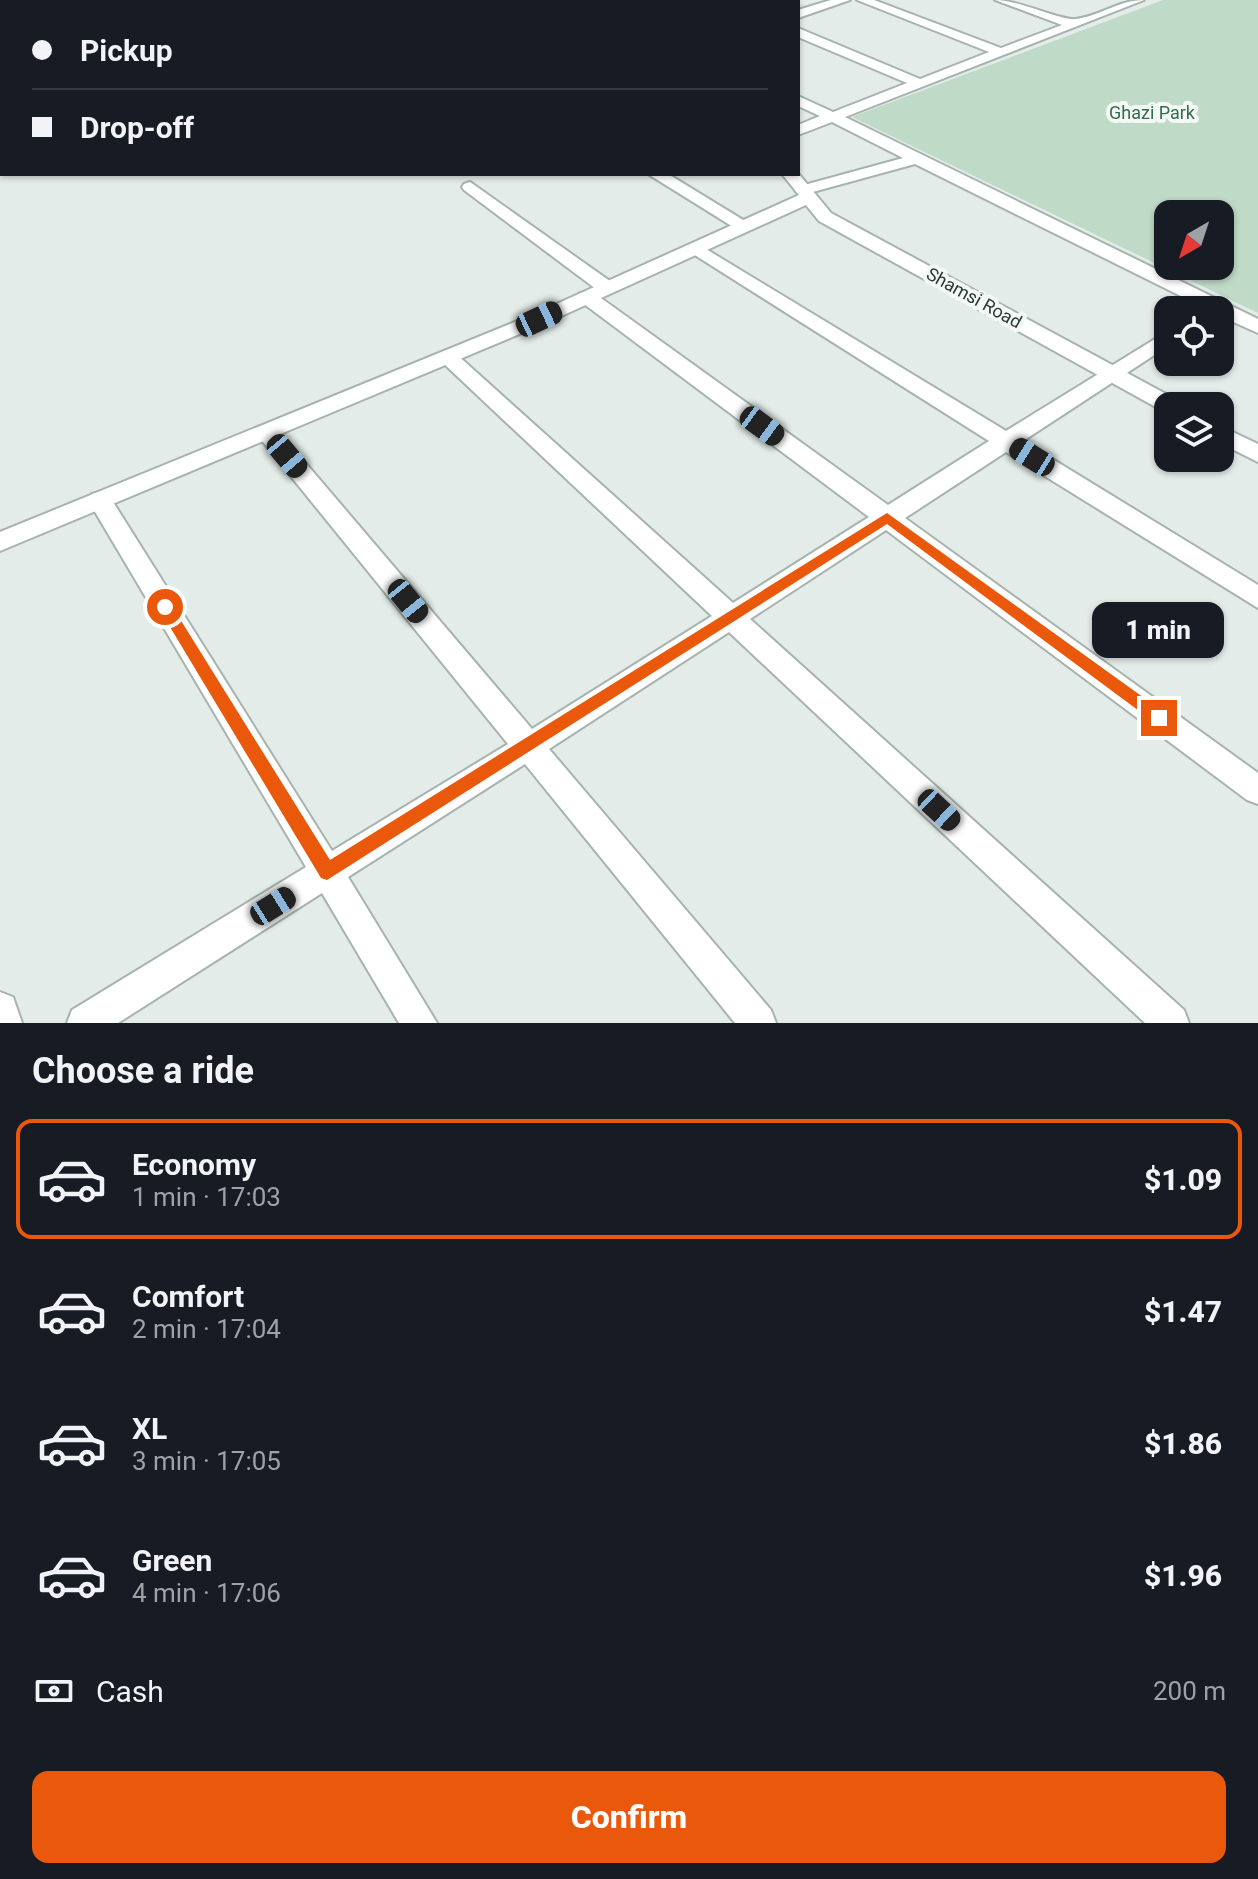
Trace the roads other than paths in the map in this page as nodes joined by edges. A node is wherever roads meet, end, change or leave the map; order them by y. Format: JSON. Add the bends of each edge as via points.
{"nodes":[{"id":1,"x":844,"y":0,"type":"edge"},
{"id":2,"x":863,"y":0,"type":"edge"},
{"id":3,"x":1001,"y":0,"type":"edge"},
{"id":4,"x":1138,"y":0,"type":"edge"},
{"id":5,"x":800,"y":13,"type":"edge"},
{"id":6,"x":1073,"y":24,"type":"junction"},
{"id":7,"x":800,"y":33,"type":"edge"},
{"id":8,"x":1000,"y":52,"type":"junction"},
{"id":9,"x":918,"y":83,"type":"junction"},
{"id":10,"x":800,"y":101,"type":"edge"},
{"id":11,"x":833,"y":116,"type":"junction"},
{"id":12,"x":800,"y":129,"type":"edge"},
{"id":13,"x":916,"y":159,"type":"junction"},
{"id":14,"x":659,"y":176,"type":"edge"},
{"id":15,"x":792,"y":176,"type":"edge"},
{"id":16,"x":470,"y":187,"type":"dead end"},
{"id":17,"x":806,"y":193,"type":"junction"},
{"id":18,"x":744,"y":226,"type":"junction"},
{"id":19,"x":696,"y":248,"type":"junction"},
{"id":20,"x":597,"y":293,"type":"junction"},
{"id":21,"x":1188,"y":296,"type":"edge"},
{"id":22,"x":1234,"y":317,"type":"edge"},
{"id":23,"x":1258,"y":327,"type":"edge"},
{"id":24,"x":1154,"y":346,"type":"edge"},
{"id":25,"x":448,"y":357,"type":"junction"},
{"id":26,"x":1112,"y":374,"type":"junction"},
{"id":27,"x":1154,"y":397,"type":"edge"},
{"id":28,"x":267,"y":432,"type":"junction"},
{"id":29,"x":1234,"y":441,"type":"edge"},
{"id":30,"x":1007,"y":442,"type":"junction"},
{"id":31,"x":1258,"y":454,"type":"edge"},
{"id":32,"x":100,"y":500,"type":"junction"},
{"id":33,"x":887,"y":518,"type":"junction"},
{"id":34,"x":0,"y":542,"type":"edge"},
{"id":35,"x":1258,"y":598,"type":"edge"},
{"id":36,"x":731,"y":618,"type":"junction"},
{"id":37,"x":528,"y":746,"type":"junction"},
{"id":38,"x":1258,"y":790,"type":"edge"},
{"id":39,"x":327,"y":872,"type":"junction"},
{"id":40,"x":0,"y":1010,"type":"edge"},
{"id":41,"x":4,"y":1023,"type":"edge"},
{"id":42,"x":85,"y":1023,"type":"edge"},
{"id":43,"x":419,"y":1023,"type":"edge"},
{"id":44,"x":758,"y":1023,"type":"edge"},
{"id":45,"x":1171,"y":1023,"type":"edge"}],
"edges":[{"from":1,"to":5,"type":"street"},
{"from":2,"to":8,"type":"street"},
{"from":3,"to":6,"type":"street"},
{"from":4,"to":6,"type":"street"},
{"from":6,"to":8,"type":"street"},
{"from":7,"to":9,"type":"street"},
{"from":8,"to":9,"type":"street"},
{"from":9,"to":11,"type":"street"},
{"from":10,"to":11,"type":"street"},
{"from":11,"to":12,"type":"street"},
{"from":11,"to":13,"type":"street"},
{"from":13,"to":17,"type":"street"},
{"from":13,"to":21,"type":"street"},
{"from":14,"to":18,"type":"street"},
{"from":15,"to":17,"type":"street","name":"Shamsi Road"},
{"from":16,"to":20,"type":"street"},
{"from":17,"to":18,"type":"street"},
{"from":17,"to":26,"type":"street","name":"Shamsi Road","via":[[825,217]]},
{"from":18,"to":19,"type":"street"},
{"from":19,"to":20,"type":"street"},
{"from":19,"to":30,"type":"street"},
{"from":20,"to":25,"type":"street"},
{"from":20,"to":33,"type":"street"},
{"from":22,"to":23,"type":"street"},
{"from":24,"to":26,"type":"street"},
{"from":25,"to":28,"type":"street"},
{"from":25,"to":36,"type":"street"},
{"from":26,"to":27,"type":"street","name":"Shamsi Road"},
{"from":26,"to":30,"type":"street"},
{"from":28,"to":32,"type":"street"},
{"from":28,"to":37,"type":"street"},
{"from":29,"to":31,"type":"street"},
{"from":30,"to":33,"type":"street"},
{"from":30,"to":35,"type":"street"},
{"from":32,"to":34,"type":"street"},
{"from":32,"to":39,"type":"street"},
{"from":33,"to":36,"type":"street"},
{"from":33,"to":38,"type":"street"},
{"from":36,"to":37,"type":"street"},
{"from":36,"to":45,"type":"street"},
{"from":37,"to":39,"type":"street"},
{"from":37,"to":44,"type":"street"},
{"from":39,"to":42,"type":"street"},
{"from":39,"to":43,"type":"street"},
{"from":40,"to":41,"type":"street"}]}
